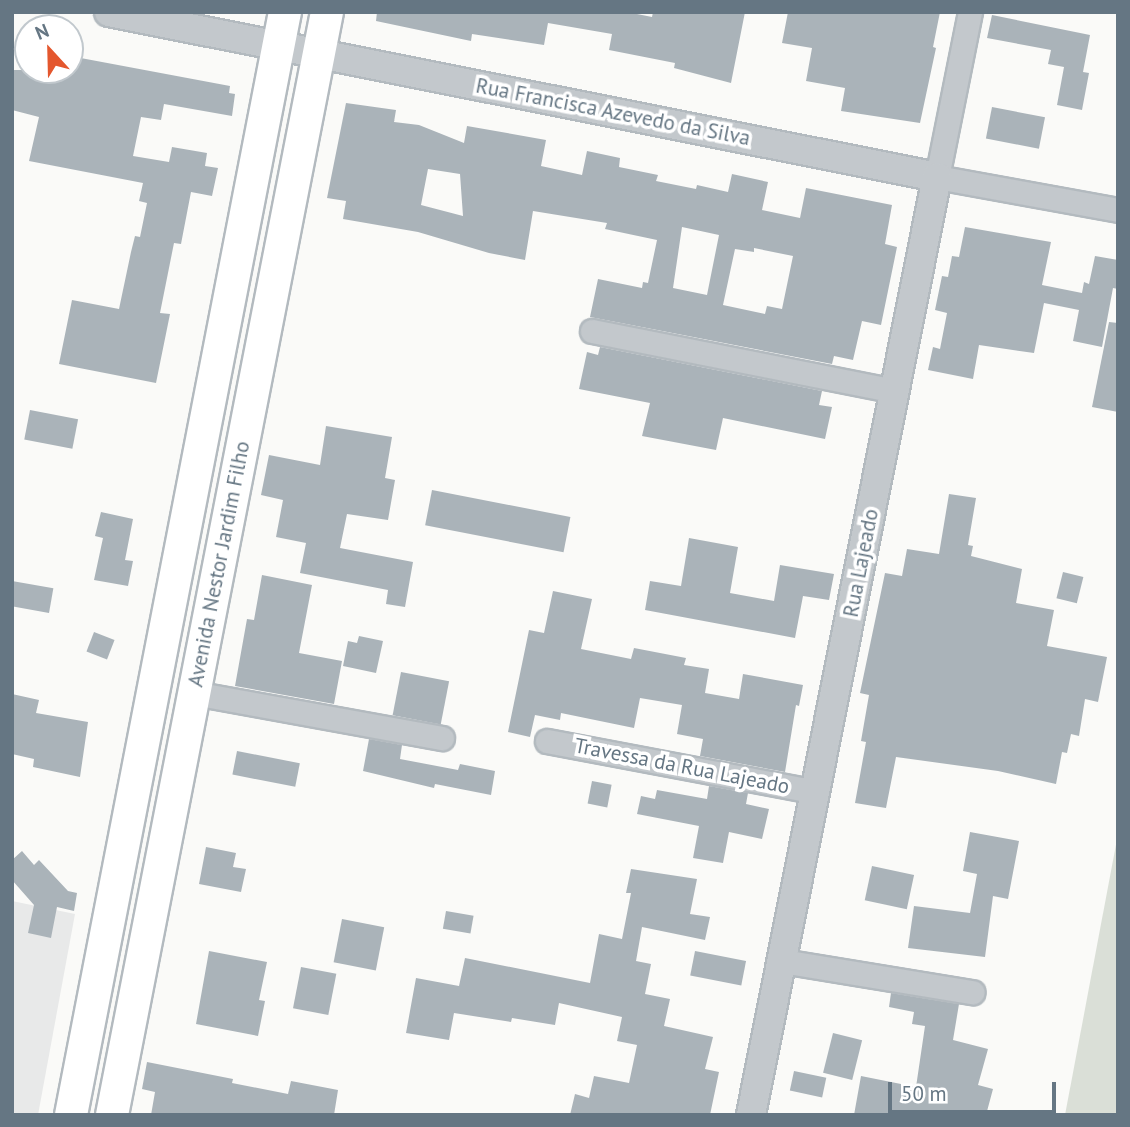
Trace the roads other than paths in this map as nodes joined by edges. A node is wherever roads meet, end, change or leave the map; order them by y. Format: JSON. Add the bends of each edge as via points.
{"nodes":[{"id":1,"x":109,"y":12,"type":"edge"},
{"id":2,"x":285,"y":12,"type":"edge"},
{"id":3,"x":327,"y":12,"type":"edge"},
{"id":4,"x":970,"y":12,"type":"edge"},
{"id":5,"x":279,"y":46,"type":"junction"},
{"id":6,"x":319,"y":54,"type":"junction"},
{"id":7,"x":937,"y":177,"type":"junction"},
{"id":8,"x":1118,"y":210,"type":"edge"},
{"id":9,"x":592,"y":331,"type":"dead end"},
{"id":10,"x":895,"y":391,"type":"junction"},
{"id":11,"x":173,"y":593,"type":"junction"},
{"id":12,"x":212,"y":601,"type":"junction"},
{"id":13,"x":194,"y":693,"type":"junction"},
{"id":14,"x":442,"y":738,"type":"dead end"},
{"id":15,"x":547,"y":741,"type":"dead end"},
{"id":16,"x":816,"y":792,"type":"junction"},
{"id":17,"x":131,"y":803,"type":"junction"},
{"id":18,"x":171,"y":811,"type":"junction"},
{"id":19,"x":782,"y":961,"type":"junction"},
{"id":20,"x":972,"y":992,"type":"dead end"},
{"id":21,"x":71,"y":1115,"type":"edge"},
{"id":22,"x":112,"y":1115,"type":"edge"},
{"id":23,"x":751,"y":1115,"type":"edge"}],
"edges":[{"from":1,"to":5,"type":"street","name":"Rua Francisca Azevedo da Silva"},
{"from":2,"to":5,"type":"main road","name":"Avenida Nestor Jardim Filho"},
{"from":3,"to":6,"type":"main road","name":"Avenida Nestor Jardim Filho"},
{"from":4,"to":7,"type":"street","name":"Rua Lajeado"},
{"from":5,"to":6,"type":"street","name":"Rua Francisca Azevedo da Silva"},
{"from":5,"to":11,"type":"main road","name":"Avenida Nestor Jardim Filho"},
{"from":6,"to":7,"type":"street","name":"Rua Francisca Azevedo da Silva"},
{"from":6,"to":12,"type":"main road","name":"Avenida Nestor Jardim Filho"},
{"from":7,"to":8,"type":"street","name":"Rua Francisca Azevedo da Silva"},
{"from":7,"to":10,"type":"street","name":"Rua Lajeado"},
{"from":9,"to":10,"type":"street"},
{"from":10,"to":16,"type":"street","name":"Rua Lajeado"},
{"from":11,"to":12,"type":"main road"},
{"from":11,"to":17,"type":"main road","name":"Avenida Nestor Jardim Filho"},
{"from":12,"to":13,"type":"main road","name":"Avenida Nestor Jardim Filho"},
{"from":13,"to":14,"type":"street"},
{"from":13,"to":18,"type":"main road","name":"Avenida Nestor Jardim Filho"},
{"from":15,"to":16,"type":"street","name":"Travessa da Rua Lajeado"},
{"from":16,"to":19,"type":"street","name":"Rua Lajeado"},
{"from":17,"to":18,"type":"main road"},
{"from":17,"to":21,"type":"main road","name":"Avenida Nestor Jardim Filho"},
{"from":18,"to":22,"type":"main road","name":"Avenida Nestor Jardim Filho"},
{"from":19,"to":20,"type":"street"},
{"from":19,"to":23,"type":"street","name":"Rua Lajeado"}]}
